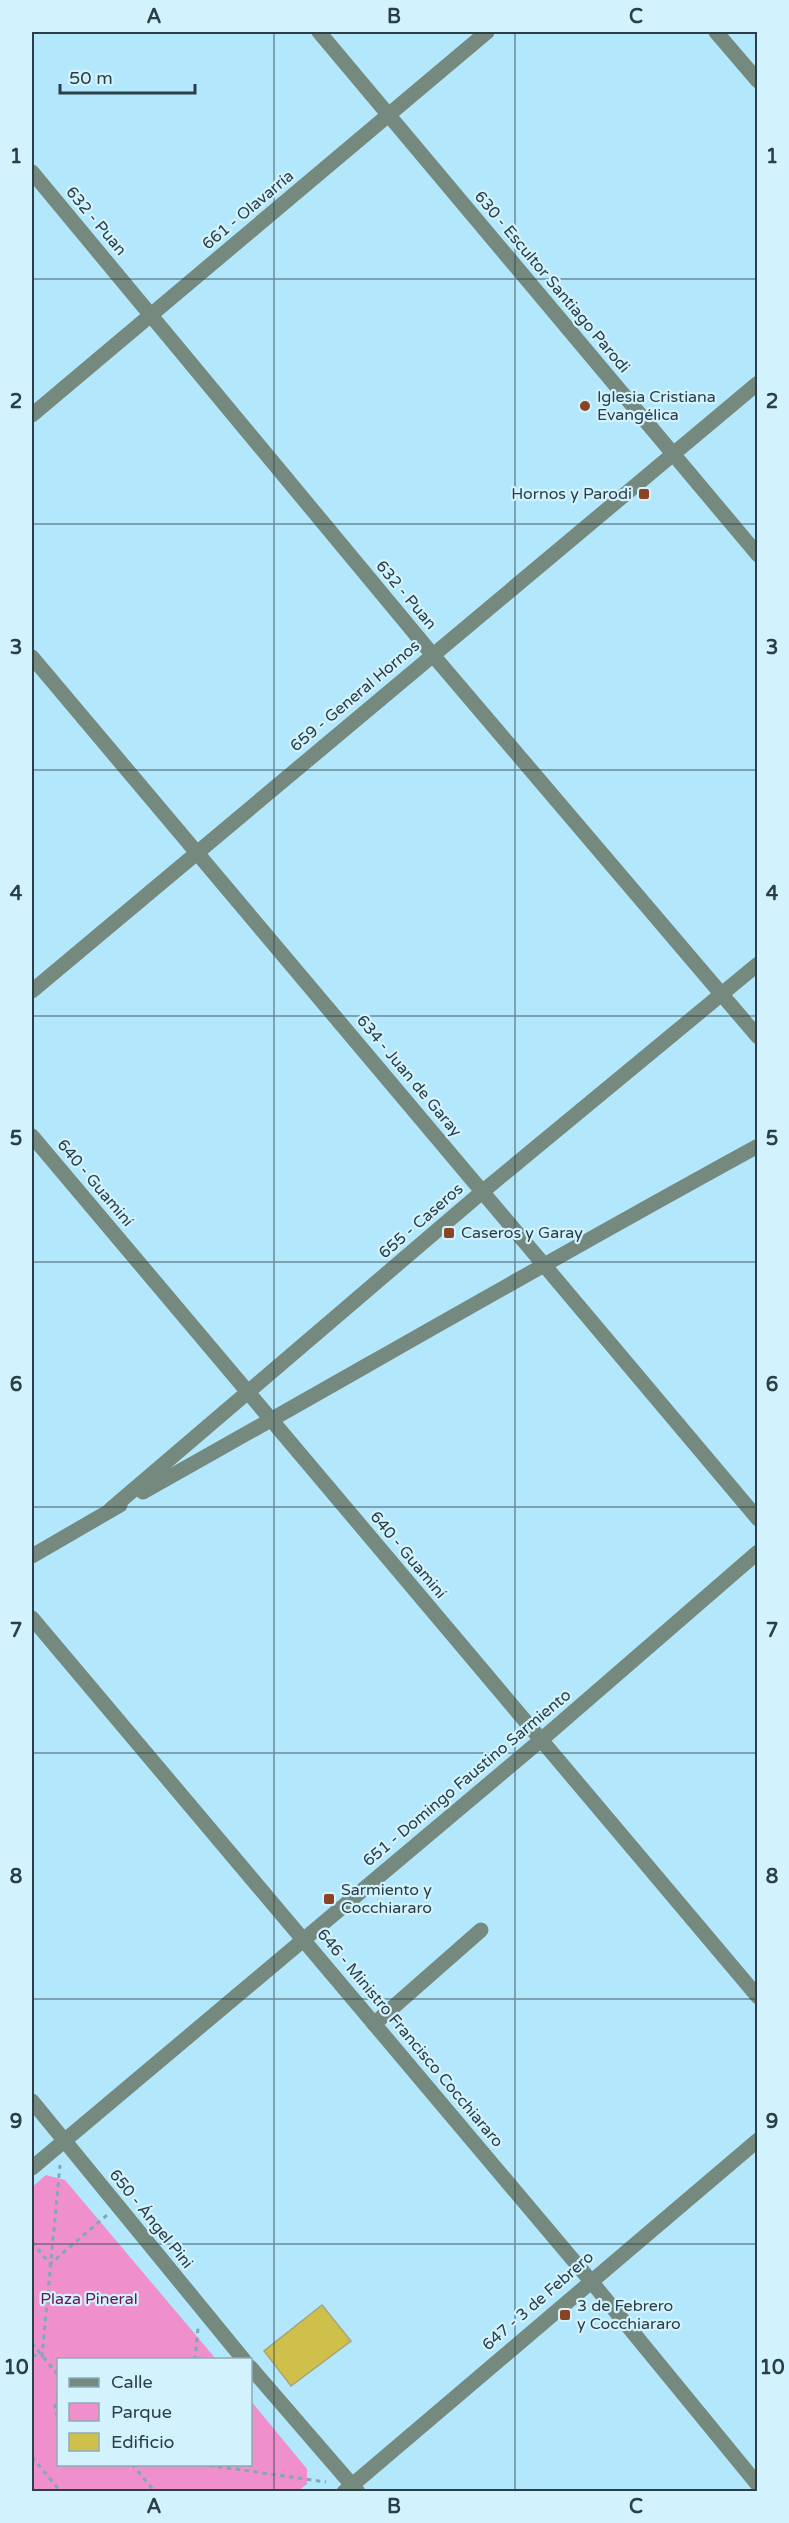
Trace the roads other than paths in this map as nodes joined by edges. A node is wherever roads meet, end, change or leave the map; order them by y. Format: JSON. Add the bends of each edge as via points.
{"nodes":[{"id":1,"x":319,"y":32,"type":"edge"},
{"id":2,"x":488,"y":32,"type":"edge"},
{"id":3,"x":716,"y":32,"type":"edge"},
{"id":4,"x":758,"y":81,"type":"edge"},
{"id":5,"x":388,"y":114,"type":"junction"},
{"id":6,"x":32,"y":172,"type":"edge"},
{"id":7,"x":151,"y":315,"type":"junction"},
{"id":8,"x":758,"y":383,"type":"edge"},
{"id":9,"x":32,"y":415,"type":"edge"},
{"id":10,"x":671,"y":454,"type":"junction"},
{"id":11,"x":758,"y":555,"type":"edge"},
{"id":12,"x":432,"y":654,"type":"junction"},
{"id":13,"x":32,"y":657,"type":"edge"},
{"id":14,"x":196,"y":850,"type":"junction"},
{"id":15,"x":758,"y":964,"type":"edge"},
{"id":16,"x":32,"y":991,"type":"edge"},
{"id":17,"x":721,"y":994,"type":"junction"},
{"id":18,"x":758,"y":1036,"type":"edge"},
{"id":19,"x":32,"y":1136,"type":"edge"},
{"id":20,"x":758,"y":1146,"type":"edge"},
{"id":21,"x":482,"y":1192,"type":"junction"},
{"id":22,"x":543,"y":1263,"type":"junction"},
{"id":23,"x":249,"y":1393,"type":"junction"},
{"id":24,"x":271,"y":1420,"type":"junction"},
{"id":25,"x":111,"y":1509,"type":"junction"},
{"id":26,"x":758,"y":1519,"type":"edge"},
{"id":27,"x":758,"y":1552,"type":"edge"},
{"id":28,"x":32,"y":1556,"type":"edge"},
{"id":29,"x":32,"y":1618,"type":"edge"},
{"id":30,"x":540,"y":1740,"type":"junction"},
{"id":31,"x":481,"y":1930,"type":"dead end"},
{"id":32,"x":303,"y":1940,"type":"junction"},
{"id":33,"x":758,"y":1997,"type":"edge"},
{"id":34,"x":374,"y":2024,"type":"junction"},
{"id":35,"x":32,"y":2101,"type":"edge"},
{"id":36,"x":65,"y":2140,"type":"junction"},
{"id":37,"x":758,"y":2140,"type":"edge"},
{"id":38,"x":32,"y":2168,"type":"edge"},
{"id":39,"x":590,"y":2280,"type":"junction"},
{"id":40,"x":242,"y":2358,"type":"edge"},
{"id":41,"x":252,"y":2369,"type":"edge"},
{"id":42,"x":758,"y":2485,"type":"edge"},
{"id":43,"x":351,"y":2489,"type":"edge"}],
"edges":[{"from":1,"to":5,"type":"street","name":"630 - Escultor Santiago Parodi"},
{"from":2,"to":5,"type":"street","name":"661 - Olavarría"},
{"from":3,"to":4,"type":"street"},
{"from":5,"to":7,"type":"street","name":"661 - Olavarría"},
{"from":5,"to":10,"type":"street","name":"630 - Escultor Santiago Parodi"},
{"from":6,"to":7,"type":"street","name":"632 - Puan"},
{"from":7,"to":9,"type":"street","name":"661 - Olavarría"},
{"from":7,"to":12,"type":"street","name":"632 - Puan"},
{"from":8,"to":10,"type":"street","name":"659 - General Hornos"},
{"from":10,"to":11,"type":"street","name":"630 - Escultor Santiago Parodi"},
{"from":10,"to":12,"type":"street","name":"659 - General Hornos"},
{"from":12,"to":14,"type":"street","name":"659 - General Hornos"},
{"from":12,"to":17,"type":"street","name":"632 - Puan"},
{"from":13,"to":14,"type":"street","name":"634 - Juan de Garay"},
{"from":14,"to":16,"type":"street","name":"659 - General Hornos"},
{"from":14,"to":21,"type":"street","name":"634 - Juan de Garay"},
{"from":15,"to":17,"type":"street","name":"655 - Caseros"},
{"from":17,"to":18,"type":"street","name":"632 - Puan"},
{"from":17,"to":21,"type":"street","name":"655 - Caseros"},
{"from":19,"to":23,"type":"street","name":"640 - Guaminí"},
{"from":20,"to":22,"type":"street"},
{"from":21,"to":22,"type":"street","name":"634 - Juan de Garay"},
{"from":21,"to":23,"type":"street","name":"655 - Caseros"},
{"from":22,"to":24,"type":"street"},
{"from":22,"to":26,"type":"street","name":"634 - Juan de Garay"},
{"from":23,"to":24,"type":"street","name":"640 - Guaminí"},
{"from":23,"to":25,"type":"street","name":"655 - Caseros"},
{"from":24,"to":25,"type":"street"},
{"from":24,"to":30,"type":"street","name":"640 - Guaminí"},
{"from":25,"to":28,"type":"street"},
{"from":27,"to":30,"type":"street","name":"651 - Domingo Faustino Sarmiento"},
{"from":29,"to":32,"type":"street","name":"646 - Ministro Francisco Cocchiararo"},
{"from":30,"to":32,"type":"street","name":"651 - Domingo Faustino Sarmiento"},
{"from":30,"to":33,"type":"street","name":"640 - Guaminí"},
{"from":31,"to":34,"type":"street"},
{"from":32,"to":34,"type":"street","name":"646 - Ministro Francisco Cocchiararo"},
{"from":32,"to":36,"type":"street","name":"651 - Domingo Faustino Sarmiento"},
{"from":34,"to":39,"type":"street","name":"646 - Ministro Francisco Cocchiararo"},
{"from":35,"to":36,"type":"street","name":"650 - Ángel Pini"},
{"from":36,"to":38,"type":"street","name":"651 - Domingo Faustino Sarmiento"},
{"from":36,"to":40,"type":"street","name":"650 - Ángel Pini"},
{"from":37,"to":39,"type":"street","name":"647 - 3 de Febrero"},
{"from":39,"to":42,"type":"street","name":"646 - Ministro Francisco Cocchiararo"},
{"from":39,"to":43,"type":"street","name":"647 - 3 de Febrero"},
{"from":41,"to":43,"type":"street"}]}
